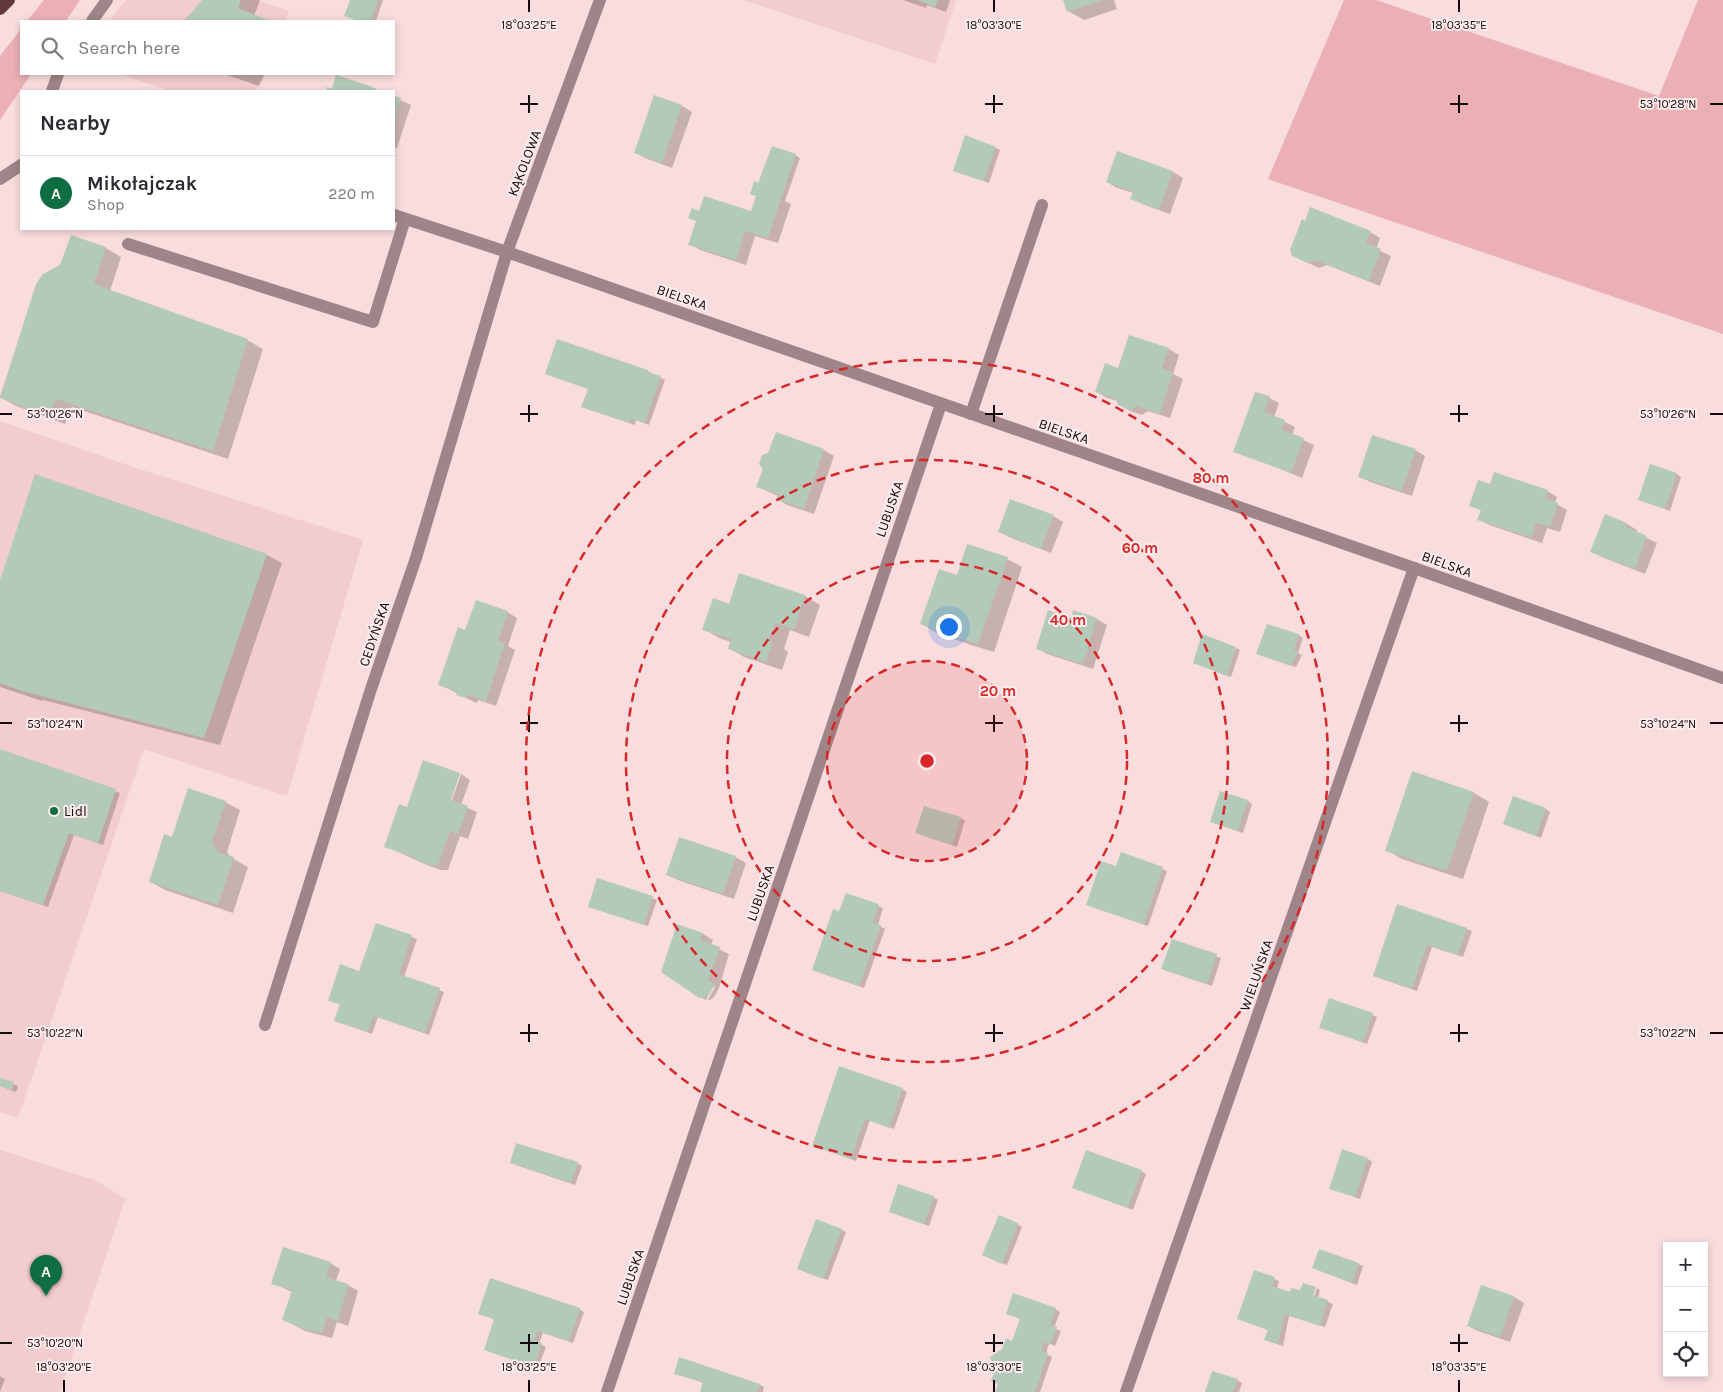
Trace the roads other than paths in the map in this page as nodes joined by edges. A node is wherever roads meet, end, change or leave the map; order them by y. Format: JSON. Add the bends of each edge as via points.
{"nodes":[{"id":1,"x":9,"y":0,"type":"edge"},
{"id":2,"x":107,"y":0,"type":"edge"},
{"id":3,"x":600,"y":0,"type":"edge"},
{"id":4,"x":0,"y":10,"type":"edge"},
{"id":5,"x":93,"y":20,"type":"edge"},
{"id":6,"x":58,"y":75,"type":"edge"},
{"id":7,"x":52,"y":90,"type":"edge"},
{"id":8,"x":20,"y":166,"type":"edge"},
{"id":9,"x":0,"y":179,"type":"edge"},
{"id":10,"x":1042,"y":205,"type":"dead end"},
{"id":11,"x":399,"y":217,"type":"edge"},
{"id":12,"x":128,"y":244,"type":"dead end"},
{"id":13,"x":506,"y":252,"type":"junction"},
{"id":14,"x":941,"y":404,"type":"junction"},
{"id":15,"x":971,"y":414,"type":"junction"},
{"id":16,"x":1414,"y":568,"type":"junction"},
{"id":17,"x":1723,"y":678,"type":"edge"},
{"id":18,"x":265,"y":1025,"type":"dead end"},
{"id":19,"x":607,"y":1392,"type":"edge"},
{"id":20,"x":1126,"y":1392,"type":"edge"}],
"edges":[{"from":1,"to":4,"type":"main road"},
{"from":2,"to":5,"type":"street"},
{"from":3,"to":13,"type":"street","name":"KĄKOLOWA"},
{"from":6,"to":7,"type":"street"},
{"from":8,"to":9,"type":"street"},
{"from":10,"to":15,"type":"street"},
{"from":11,"to":12,"type":"street","via":[[373,322]]},
{"from":11,"to":13,"type":"street","name":"BIELSKA"},
{"from":13,"to":14,"type":"street","name":"BIELSKA"},
{"from":13,"to":18,"type":"street","name":"CEDYŃSKA","via":[[416,558],[371,689]]},
{"from":14,"to":15,"type":"street","name":"BIELSKA"},
{"from":14,"to":19,"type":"street","name":"LUBUSKA"},
{"from":15,"to":16,"type":"street","name":"BIELSKA"},
{"from":16,"to":17,"type":"street","name":"BIELSKA"},
{"from":16,"to":20,"type":"street","name":"WIELUŃSKA"}]}
